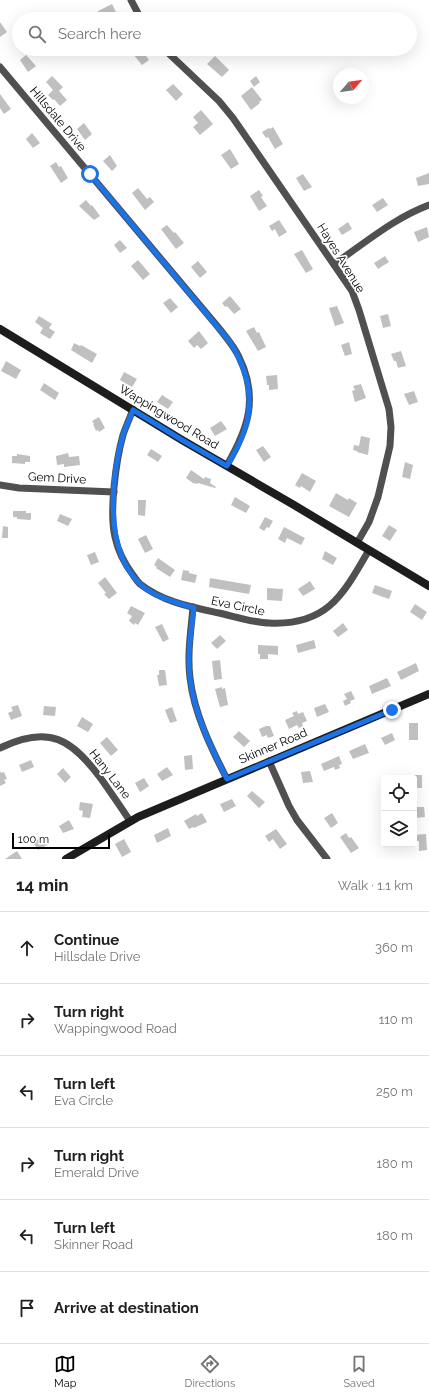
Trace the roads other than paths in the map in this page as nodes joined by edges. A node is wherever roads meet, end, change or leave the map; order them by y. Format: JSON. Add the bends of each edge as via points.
{"nodes":[{"id":1,"x":131,"y":0,"type":"edge"},
{"id":2,"x":137,"y":12,"type":"edge"},
{"id":3,"x":172,"y":56,"type":"edge"},
{"id":4,"x":0,"y":67,"type":"edge"},
{"id":5,"x":429,"y":205,"type":"edge"},
{"id":6,"x":334,"y":264,"type":"junction"},
{"id":7,"x":0,"y":329,"type":"edge"},
{"id":8,"x":133,"y":410,"type":"junction"},
{"id":9,"x":227,"y":466,"type":"junction"},
{"id":10,"x":0,"y":485,"type":"edge"},
{"id":11,"x":114,"y":492,"type":"junction"},
{"id":12,"x":357,"y":543,"type":"junction"},
{"id":13,"x":369,"y":550,"type":"junction"},
{"id":14,"x":429,"y":586,"type":"edge"},
{"id":15,"x":194,"y":608,"type":"junction"},
{"id":16,"x":429,"y":694,"type":"edge"},
{"id":17,"x":0,"y":748,"type":"edge"},
{"id":18,"x":269,"y":761,"type":"junction"},
{"id":19,"x":227,"y":779,"type":"junction"},
{"id":20,"x":130,"y":821,"type":"junction"},
{"id":21,"x":66,"y":859,"type":"edge"},
{"id":22,"x":327,"y":859,"type":"edge"}],
"edges":[{"from":1,"to":2,"type":"street"},
{"from":3,"to":6,"type":"street","name":"Hayes Avenue","via":[[220,101]]},
{"from":4,"to":9,"type":"street","name":"Hillsdale Drive","via":[[218,327],[239,356],[250,395],[249,413],[244,433]]},
{"from":5,"to":6,"type":"street","via":[[399,219]]},
{"from":6,"to":12,"type":"street","name":"Hayes Avenue","via":[[352,291],[359,310],[389,409],[391,427],[390,446],[378,497],[369,522]]},
{"from":7,"to":8,"type":"main road","name":"Wappingwood Road"},
{"from":8,"to":9,"type":"main road","name":"Wappingwood Road"},
{"from":8,"to":11,"type":"street","name":"Eva Circle","via":[[123,435]]},
{"from":9,"to":12,"type":"main road","name":"Wappingwood Road"},
{"from":10,"to":11,"type":"street","name":"Gem Drive"},
{"from":11,"to":15,"type":"street","name":"Eva Circle","via":[[115,535],[126,567],[139,583],[156,595]]},
{"from":12,"to":13,"type":"main road","name":"Wappingwood Road"},
{"from":13,"to":14,"type":"main road","name":"Wappingwood Road"},
{"from":13,"to":15,"type":"street","name":"Eva Circle","via":[[339,597],[308,619],[268,623]]},
{"from":15,"to":19,"type":"street","via":[[189,644],[193,696],[202,724]]},
{"from":16,"to":18,"type":"main road","name":"Skinner Road"},
{"from":17,"to":20,"type":"street","name":"Hany Lane","via":[[29,737],[47,737],[66,742],[82,755]]},
{"from":18,"to":19,"type":"main road","name":"Skinner Road"},
{"from":18,"to":22,"type":"street","via":[[297,820]]},
{"from":19,"to":20,"type":"main road","name":"Skinner Road"},
{"from":20,"to":21,"type":"main road","name":"Skinner Road"}]}
